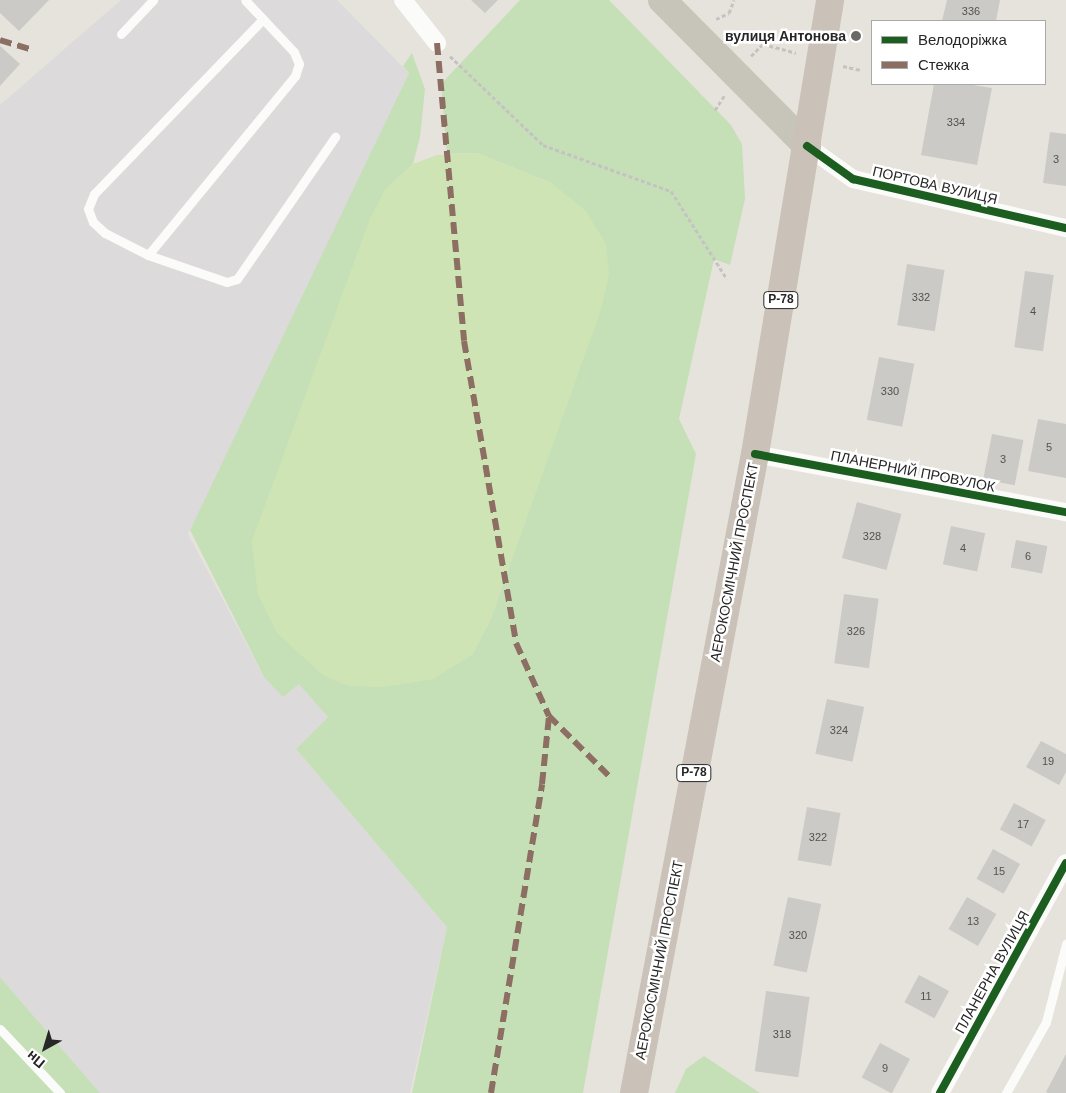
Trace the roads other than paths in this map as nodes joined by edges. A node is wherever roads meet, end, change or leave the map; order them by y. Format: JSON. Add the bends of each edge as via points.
{"nodes":[{"id":1,"x":153,"y":0,"type":"edge"},
{"id":2,"x":245,"y":0,"type":"edge"},
{"id":3,"x":403,"y":0,"type":"edge"},
{"id":4,"x":662,"y":0,"type":"edge"},
{"id":5,"x":830,"y":0,"type":"edge"},
{"id":6,"x":263,"y":20,"type":"junction"},
{"id":7,"x":121,"y":34,"type":"dead end"},
{"id":8,"x":437,"y":43,"type":"road end"},
{"id":9,"x":335,"y":137,"type":"dead end"},
{"id":10,"x":807,"y":146,"type":"junction"},
{"id":11,"x":1066,"y":228,"type":"edge"},
{"id":12,"x":148,"y":254,"type":"junction"},
{"id":13,"x":755,"y":454,"type":"junction"},
{"id":14,"x":1066,"y":512,"type":"edge"},
{"id":15,"x":1066,"y":864,"type":"edge"},
{"id":16,"x":1066,"y":944,"type":"edge"},
{"id":17,"x":0,"y":1028,"type":"edge"},
{"id":18,"x":60,"y":1093,"type":"edge"},
{"id":19,"x":634,"y":1093,"type":"edge"},
{"id":20,"x":940,"y":1093,"type":"edge"},
{"id":21,"x":1006,"y":1093,"type":"edge"}],
"edges":[{"from":1,"to":7,"type":"lane"},
{"from":2,"to":6,"type":"lane"},
{"from":3,"to":8,"type":"street"},
{"from":4,"to":10,"type":"main road"},
{"from":5,"to":10,"type":"highway","name":"АЕРОКОСМІЧНИЙ ПРОСПЕКТ","number":"Р-78"},
{"from":6,"to":12,"type":"lane","via":[[294,52],[299,64],[295,76]]},
{"from":6,"to":12,"type":"lane","via":[[94,194],[88,209],[93,222],[105,233]]},
{"from":9,"to":12,"type":"lane","via":[[237,279],[227,282]]},
{"from":10,"to":11,"type":"street","name":"ПОРТОВА ВУЛИЦЯ","via":[[853,179]]},
{"from":10,"to":13,"type":"highway","name":"АЕРОКОСМІЧНИЙ ПРОСПЕКТ","number":"Р-78"},
{"from":13,"to":14,"type":"street","name":"ПЛАНЕРНИЙ ПРОВУЛОК"},
{"from":13,"to":19,"type":"highway","name":"АЕРОКОСМІЧНИЙ ПРОСПЕКТ","number":"Р-78"},
{"from":15,"to":20,"type":"street","name":"ПЛАНЕРНА ВУЛИЦЯ"},
{"from":16,"to":21,"type":"lane","via":[[1046,1022]]},
{"from":17,"to":18,"type":"lane"}]}
